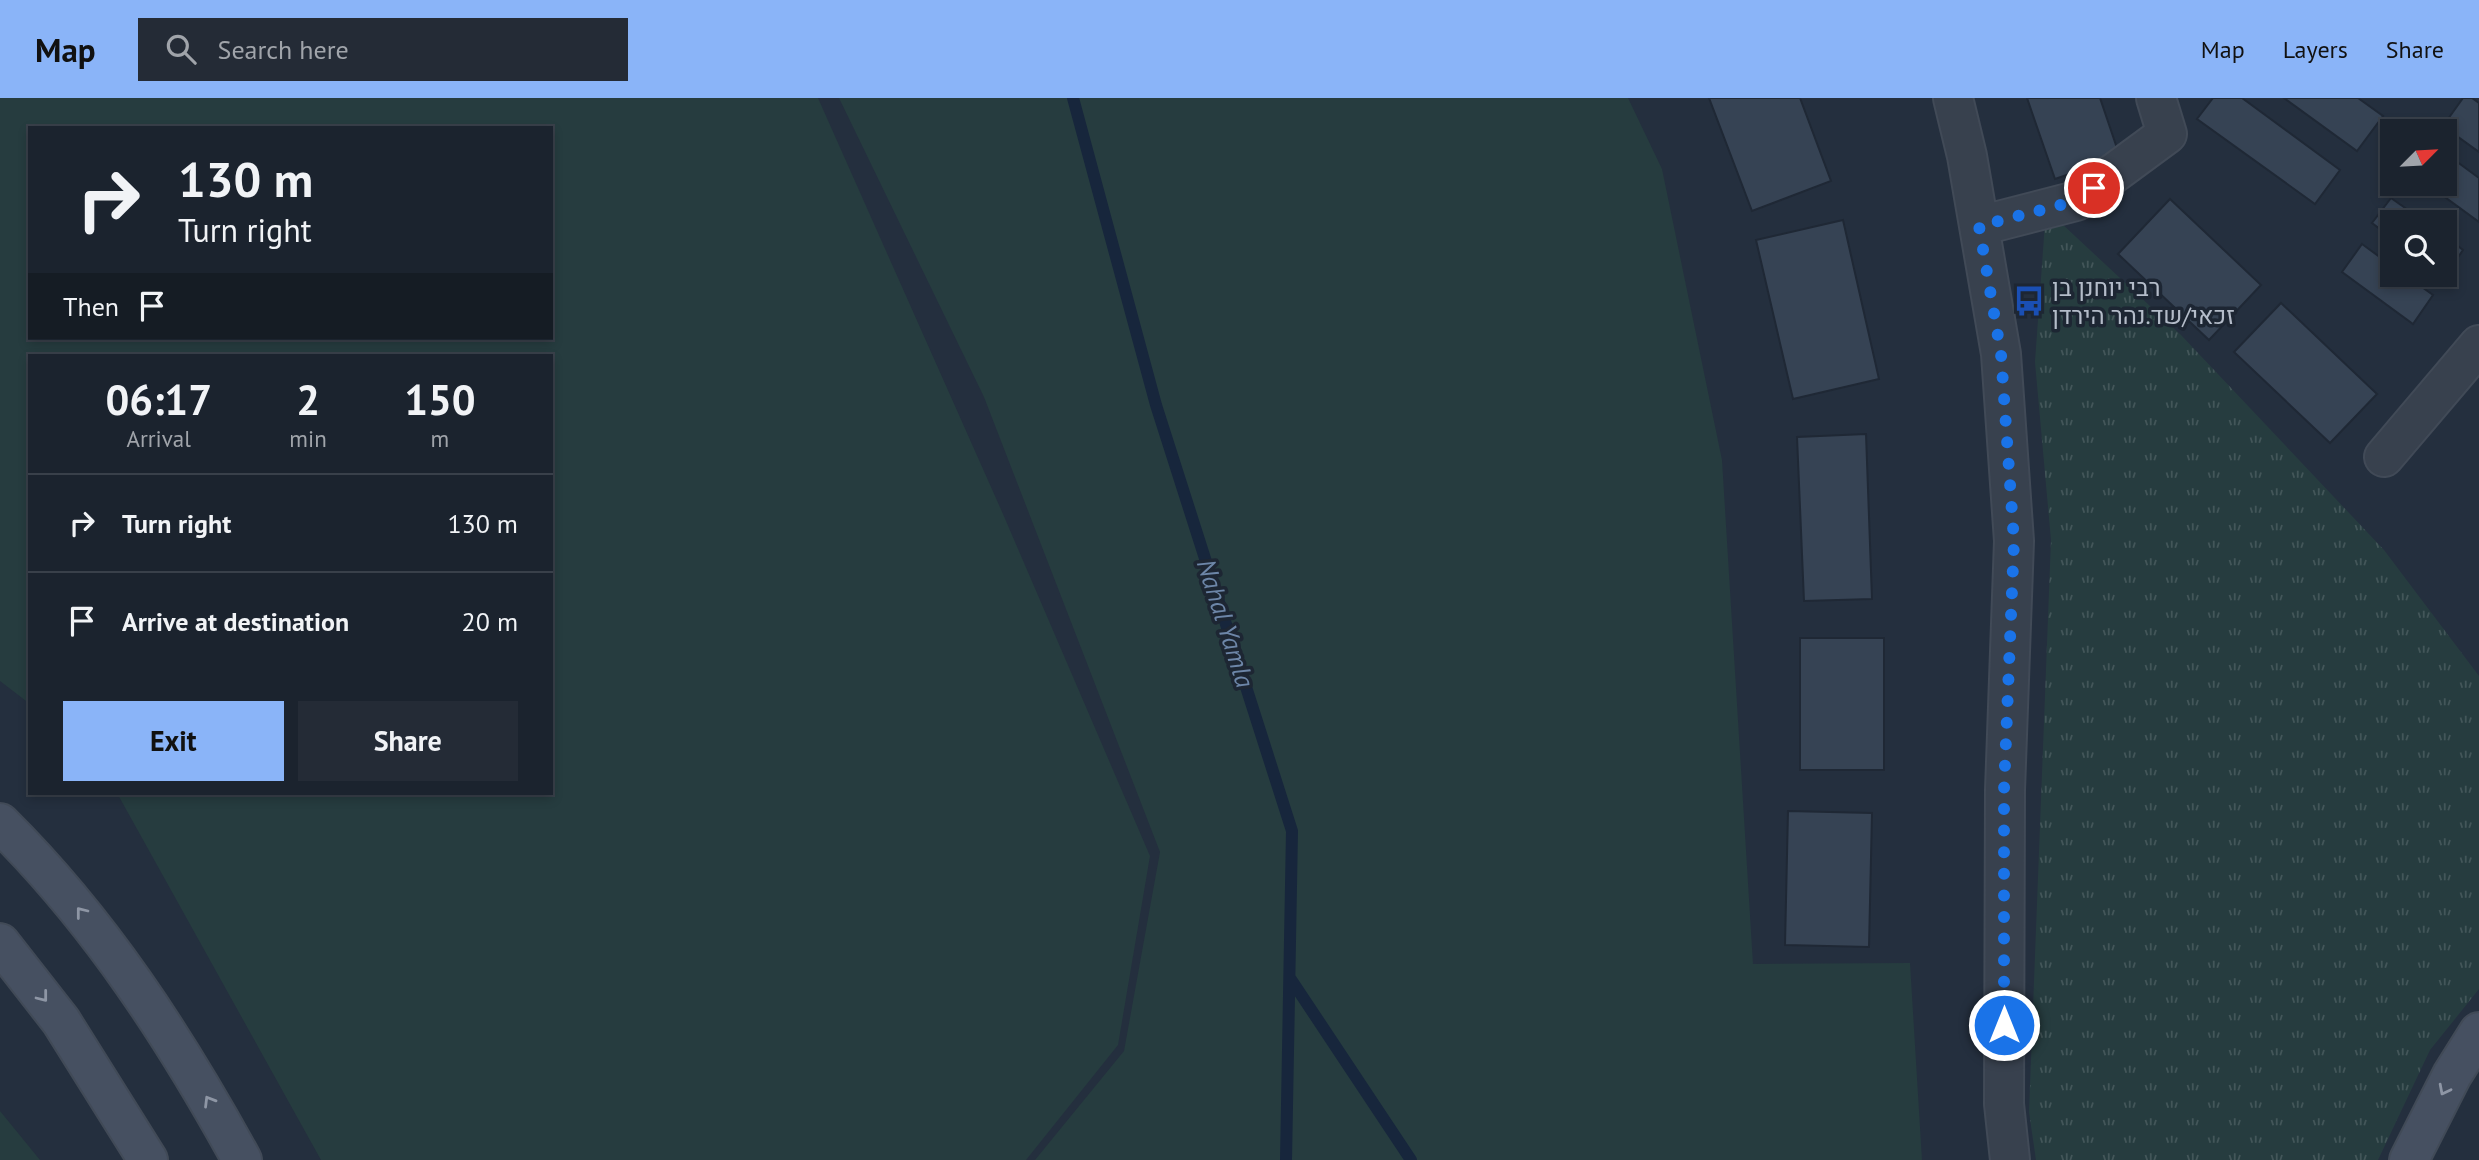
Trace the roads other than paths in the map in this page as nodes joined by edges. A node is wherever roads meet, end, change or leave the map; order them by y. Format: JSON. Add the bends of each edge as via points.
{"nodes":[{"id":1,"x":1953,"y":98,"type":"edge"},
{"id":2,"x":2157,"y":98,"type":"edge"},
{"id":3,"x":1979,"y":226,"type":"junction"},
{"id":4,"x":2479,"y":345,"type":"edge"},
{"id":5,"x":2384,"y":457,"type":"dead end"},
{"id":6,"x":0,"y":823,"type":"edge"},
{"id":7,"x":0,"y":943,"type":"edge"},
{"id":8,"x":2479,"y":1032,"type":"edge"},
{"id":9,"x":148,"y":1160,"type":"edge"},
{"id":10,"x":242,"y":1160,"type":"edge"},
{"id":11,"x":2010,"y":1160,"type":"edge"},
{"id":12,"x":2409,"y":1160,"type":"edge"}],
"edges":[{"from":1,"to":3,"type":"street"},
{"from":2,"to":3,"type":"street","via":[[2167,134],[2076,201]]},
{"from":3,"to":11,"type":"street","via":[[2001,354],[2014,541],[2004,790],[2004,1104]]},
{"from":4,"to":5,"type":"street"},
{"from":10,"to":6,"type":"main road","one_way":true,"via":[[170,1034],[128,973],[73,902]]},
{"from":7,"to":9,"type":"main road","one_way":true,"via":[[61,1021]]},
{"from":8,"to":12,"type":"main road","one_way":true,"via":[[2452,1074]]}]}
